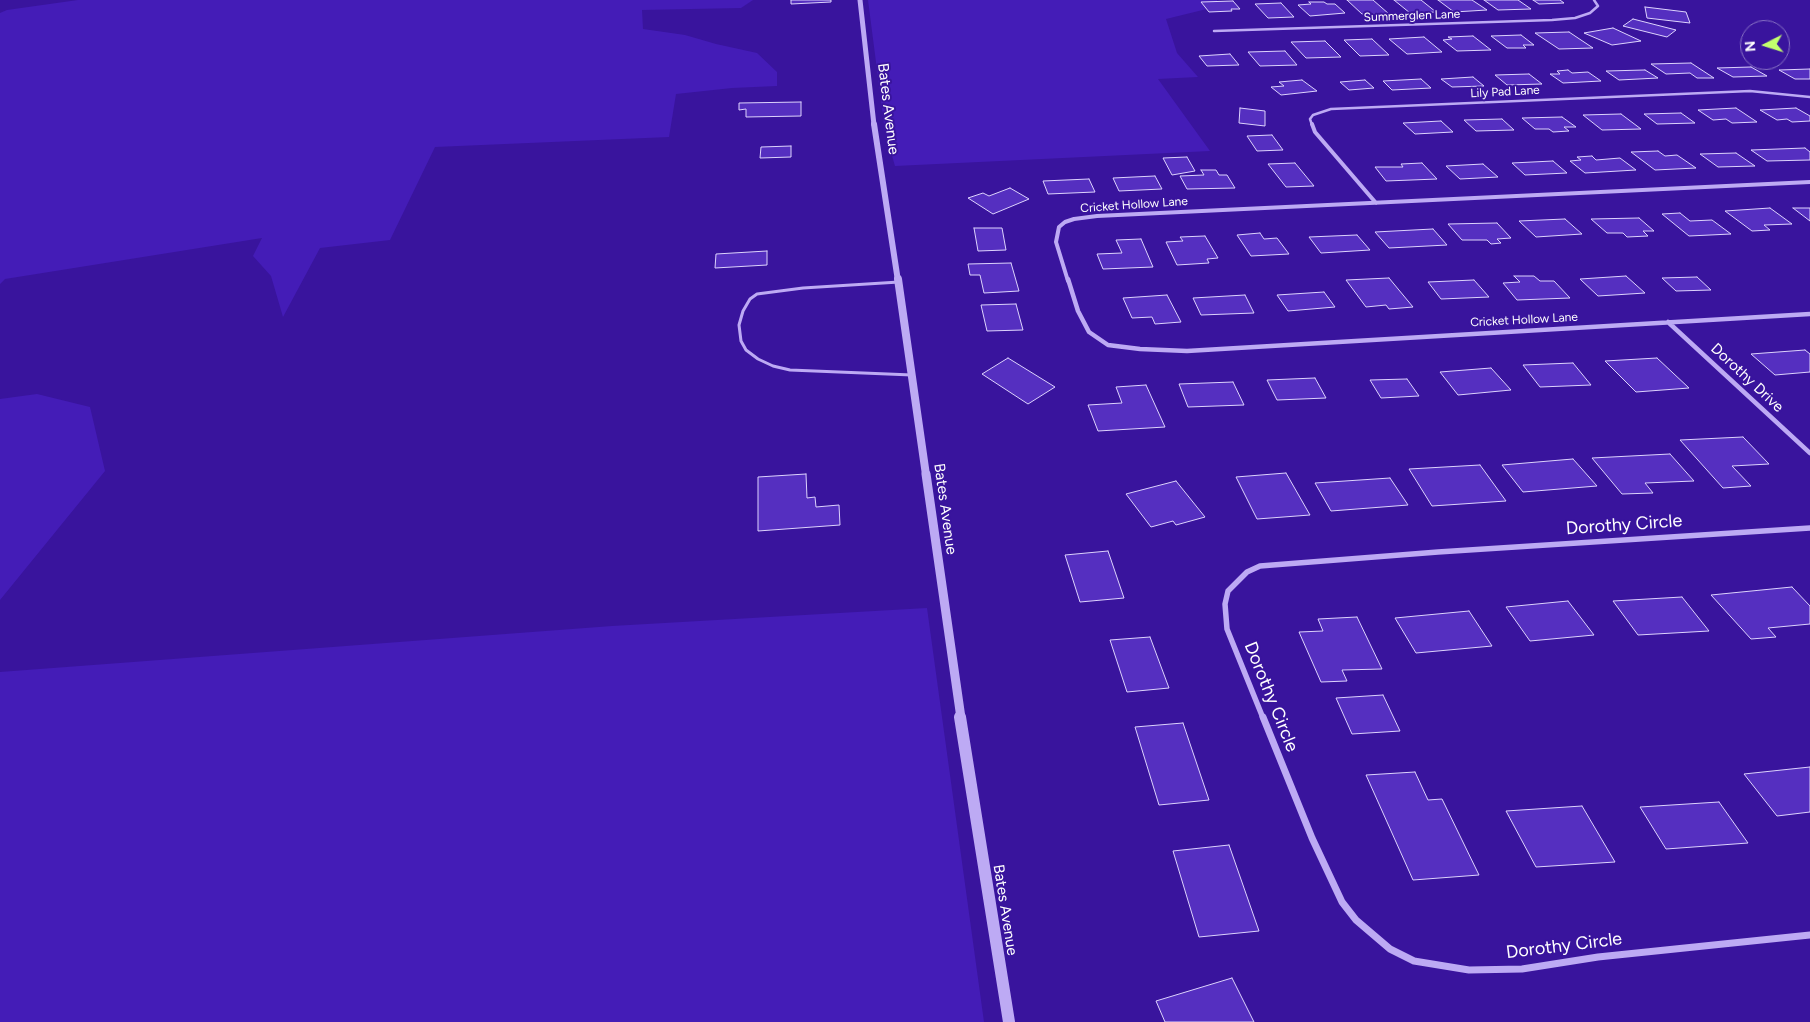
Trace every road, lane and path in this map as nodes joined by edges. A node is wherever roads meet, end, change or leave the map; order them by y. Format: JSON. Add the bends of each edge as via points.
{"nodes":[{"id":1,"x":860,"y":0,"type":"edge"},
{"id":2,"x":1594,"y":0,"type":"edge"},
{"id":3,"x":1214,"y":32,"type":"dead end"},
{"id":4,"x":1810,"y":97,"type":"edge"},
{"id":5,"x":1810,"y":182,"type":"edge"},
{"id":6,"x":1376,"y":202,"type":"junction"},
{"id":7,"x":899,"y":282,"type":"junction"},
{"id":8,"x":1810,"y":314,"type":"edge"},
{"id":9,"x":1668,"y":322,"type":"junction"},
{"id":10,"x":912,"y":375,"type":"junction"},
{"id":11,"x":1810,"y":453,"type":"edge"},
{"id":12,"x":1810,"y":528,"type":"edge"},
{"id":13,"x":1810,"y":935,"type":"edge"},
{"id":14,"x":1009,"y":1022,"type":"edge"}],
"edges":[{"from":1,"to":7,"type":"street","name":"Bates Avenue","via":[[875,132]]},
{"from":2,"to":3,"type":"street","name":"Summerglen Lane","via":[[1598,6],[1590,13],[1552,20]]},
{"from":4,"to":6,"type":"street","name":"Lily Pad Lane","via":[[1750,91],[1664,94],[1331,109],[1313,115],[1310,119],[1315,132]]},
{"from":5,"to":6,"type":"street","name":"Cricket Hollow Lane"},
{"from":6,"to":9,"type":"street","name":"Cricket Hollow Lane","via":[[1074,219],[1059,226],[1056,242],[1078,310],[1089,332],[1108,345],[1187,351]]},
{"from":7,"to":10,"type":"street","name":"Bates Avenue"},
{"from":7,"to":10,"type":"lane","via":[[757,294],[743,311],[739,325],[741,341],[746,350],[758,359],[790,370]]},
{"from":8,"to":9,"type":"street","name":"Cricket Hollow Lane"},
{"from":9,"to":11,"type":"street","name":"Dorothy Drive"},
{"from":10,"to":14,"type":"street","name":"Bates Avenue","via":[[958,702]]},
{"from":12,"to":13,"type":"street","name":"Dorothy Circle","via":[[1260,566],[1247,572],[1228,591],[1225,604],[1227,629],[1312,838],[1342,902],[1356,920],[1390,949],[1414,961],[1469,970],[1495,970]]}]}
